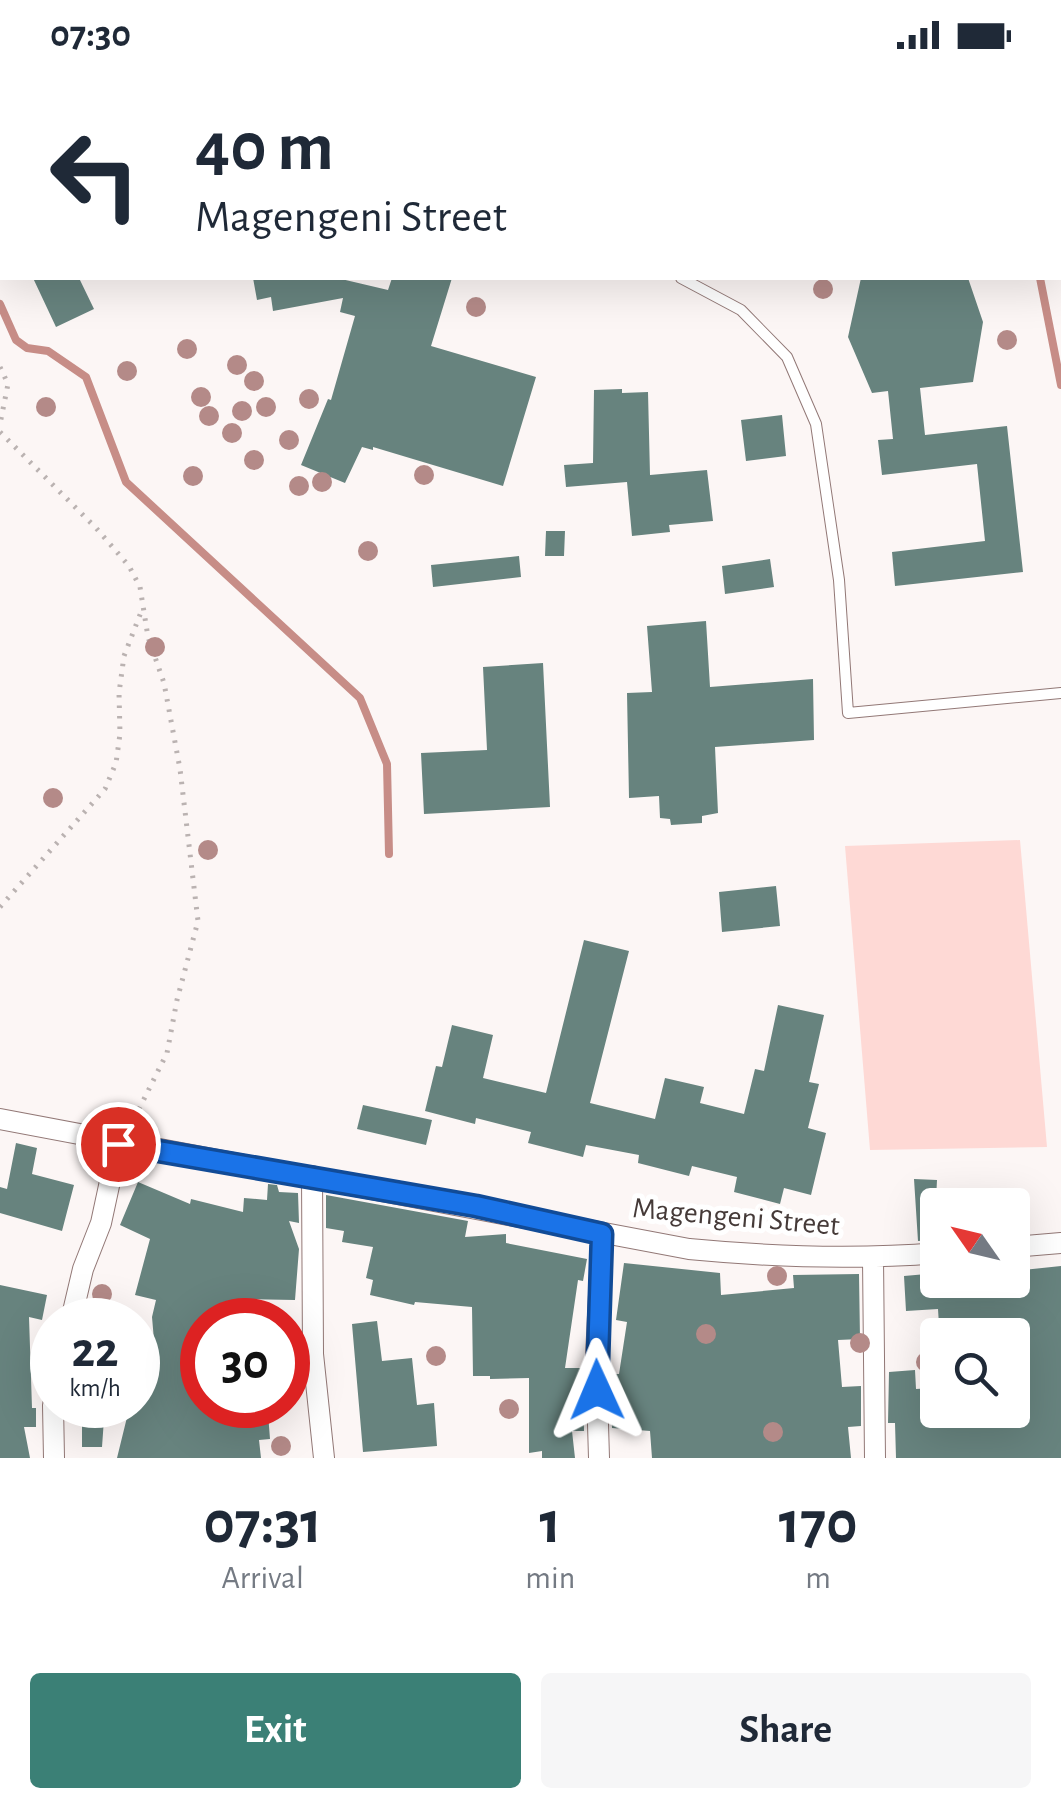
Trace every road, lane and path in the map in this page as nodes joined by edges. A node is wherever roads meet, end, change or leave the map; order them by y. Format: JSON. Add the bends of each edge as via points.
{"nodes":[{"id":1,"x":686,"y":280,"type":"edge"},
{"id":2,"x":0,"y":368,"type":"edge"},
{"id":3,"x":0,"y":424,"type":"edge"},
{"id":4,"x":0,"y":432,"type":"edge"},
{"id":5,"x":143,"y":607,"type":"junction"},
{"id":6,"x":1061,"y":693,"type":"edge"},
{"id":7,"x":0,"y":908,"type":"edge"},
{"id":8,"x":0,"y":1119,"type":"edge"},
{"id":9,"x":118,"y":1144,"type":"junction"},
{"id":10,"x":312,"y":1176,"type":"junction"},
{"id":11,"x":602,"y":1234,"type":"junction"},
{"id":12,"x":1061,"y":1242,"type":"edge"},
{"id":13,"x":1030,"y":1245,"type":"edge"},
{"id":14,"x":920,"y":1254,"type":"edge"},
{"id":15,"x":873,"y":1258,"type":"junction"},
{"id":16,"x":76,"y":1298,"type":"edge"},
{"id":17,"x":53,"y":1428,"type":"edge"},
{"id":18,"x":54,"y":1458,"type":"edge"},
{"id":19,"x":324,"y":1458,"type":"edge"},
{"id":20,"x":599,"y":1458,"type":"edge"},
{"id":21,"x":874,"y":1458,"type":"edge"}],
"edges":[{"from":1,"to":6,"type":"lane","via":[[741,310],[787,357],[816,424],[839,580],[848,713]]},
{"from":2,"to":3,"type":"path","via":[[8,384]]},
{"from":4,"to":5,"type":"path","via":[[110,542],[140,588]]},
{"from":5,"to":7,"type":"path","via":[[124,656],[120,734],[106,789]]},
{"from":5,"to":9,"type":"path","via":[[180,769],[198,921],[167,1053]]},
{"from":8,"to":9,"type":"street","name":"Magengeni Street"},
{"from":9,"to":10,"type":"street","name":"Magengeni Street"},
{"from":9,"to":16,"type":"street","via":[[102,1223]]},
{"from":10,"to":11,"type":"street","name":"Magengeni Street"},
{"from":10,"to":19,"type":"street","via":[[313,1354]]},
{"from":11,"to":15,"type":"street","name":"Magengeni Street","via":[[779,1258]]},
{"from":11,"to":20,"type":"street"},
{"from":12,"to":13,"type":"street"},
{"from":14,"to":15,"type":"street","name":"Magengeni Street"},
{"from":15,"to":21,"type":"street"},
{"from":17,"to":18,"type":"street"}]}
